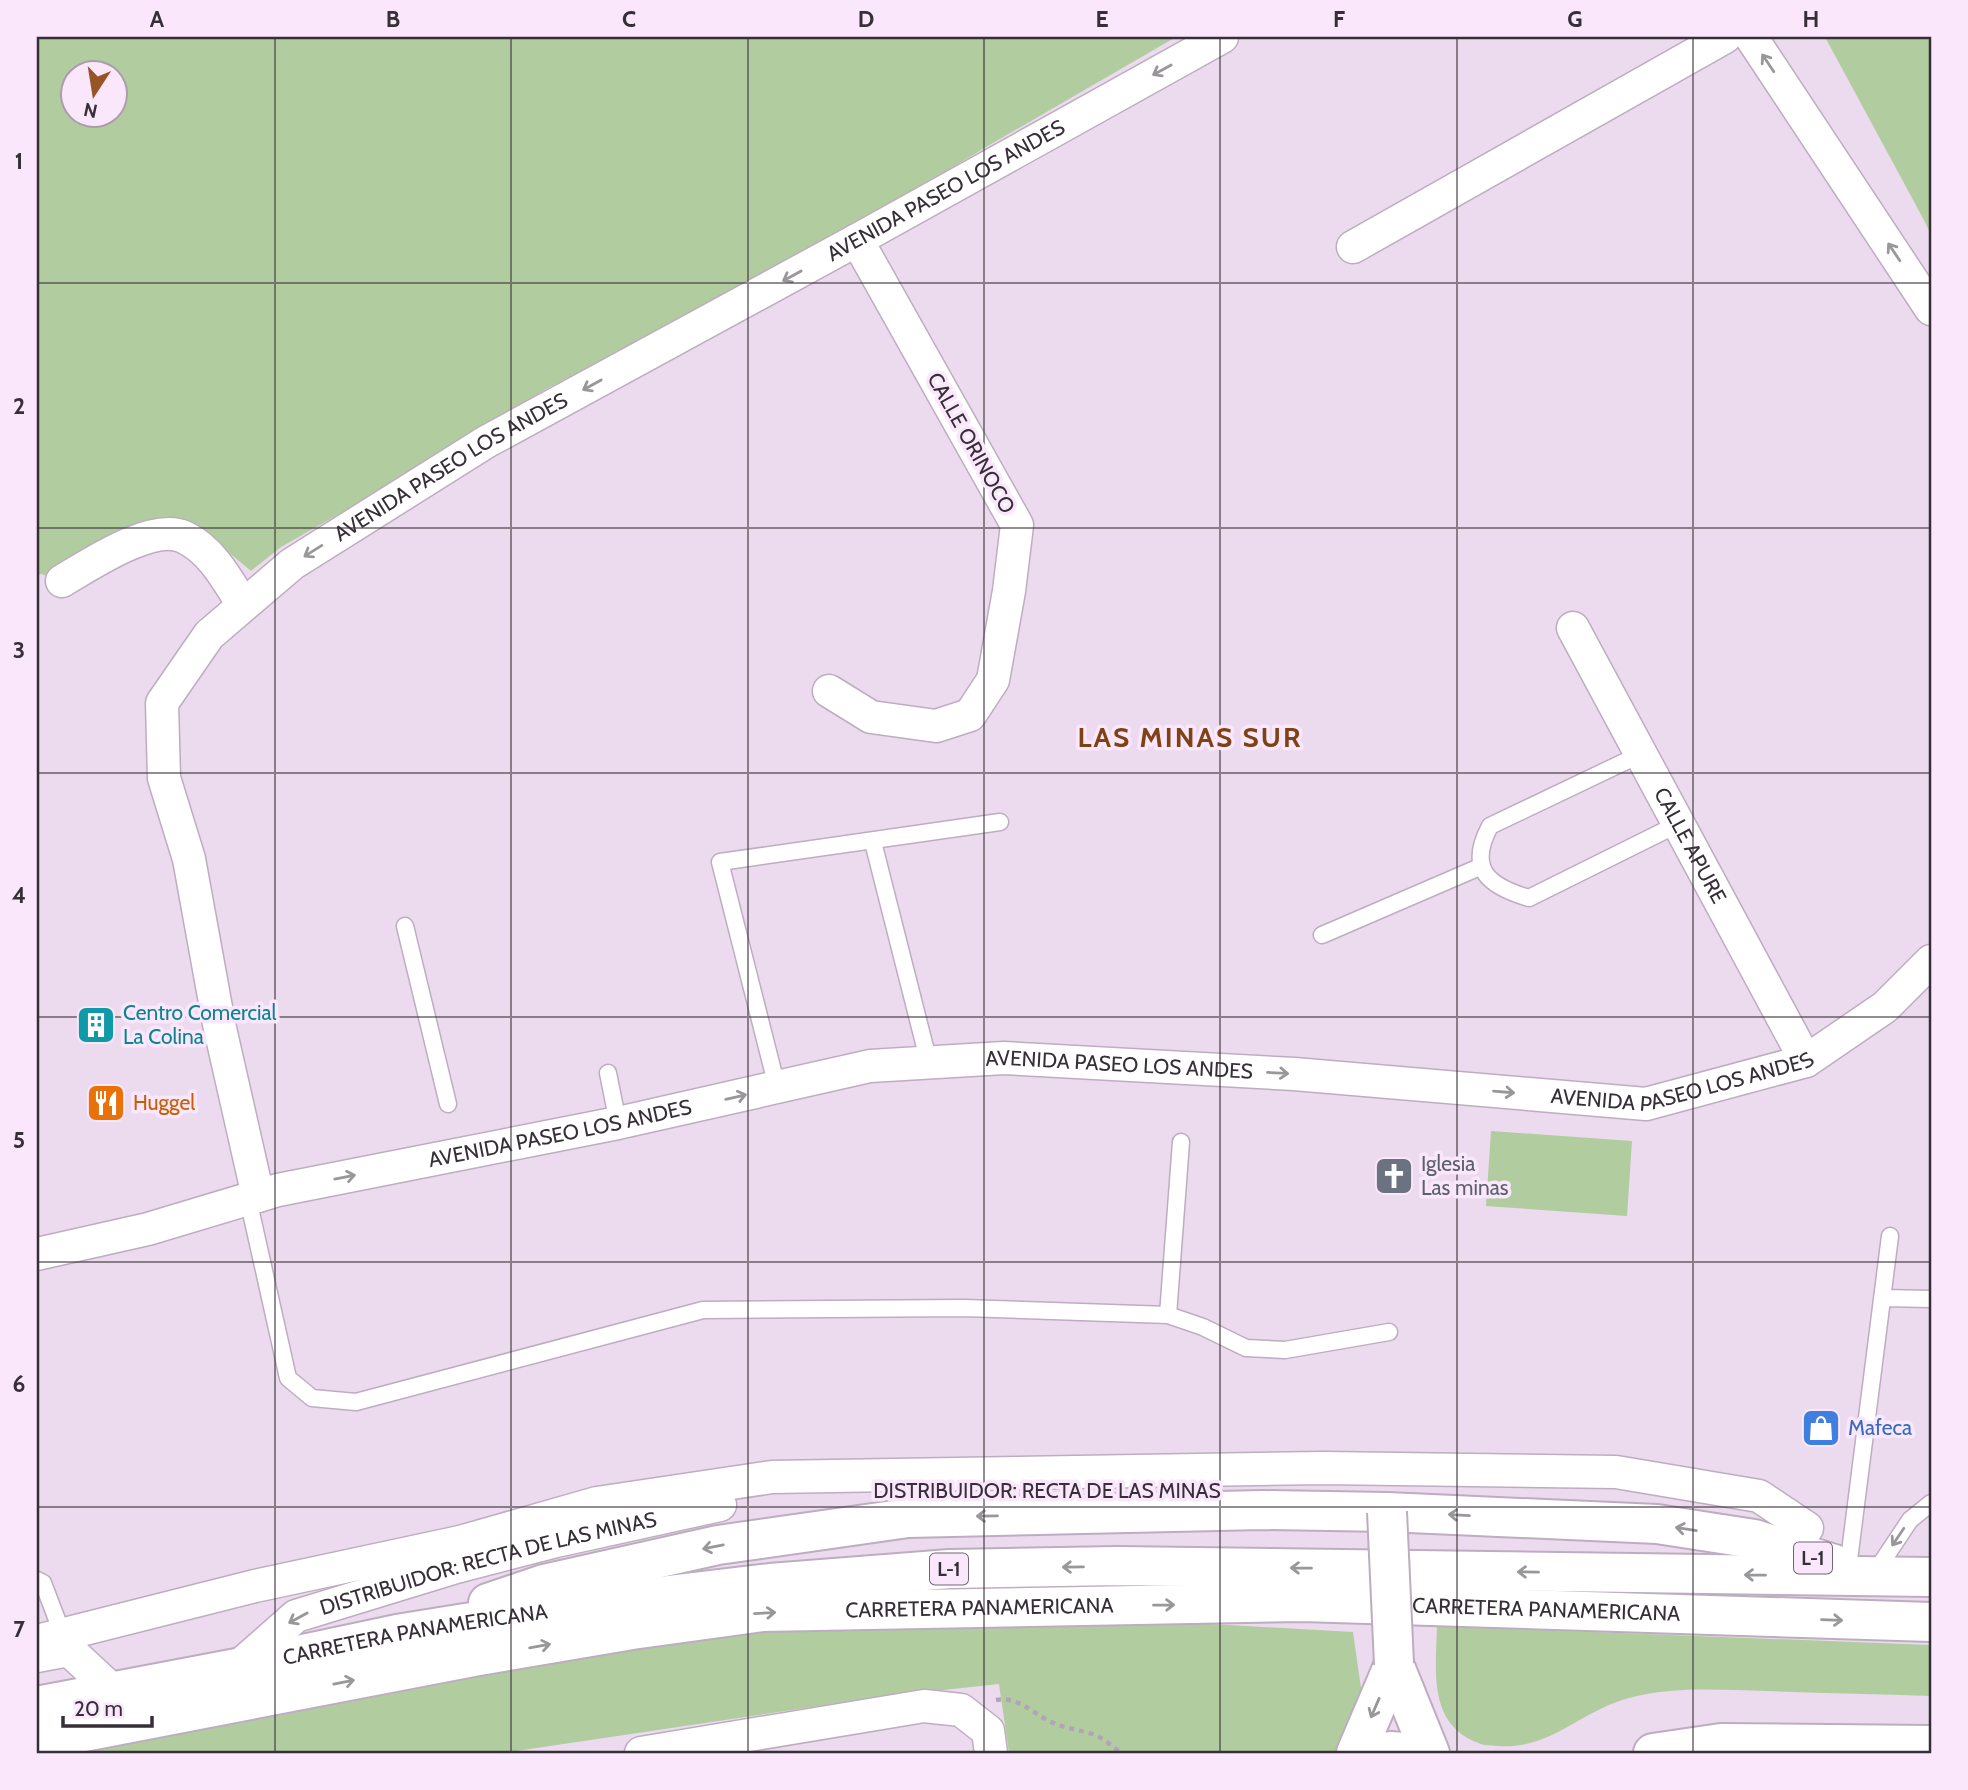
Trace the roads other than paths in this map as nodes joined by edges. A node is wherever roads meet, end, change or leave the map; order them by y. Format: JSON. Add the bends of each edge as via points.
{"nodes":[{"id":1,"x":1222,"y":37,"type":"edge"},
{"id":2,"x":1725,"y":37,"type":"edge"},
{"id":3,"x":1751,"y":37,"type":"edge"},
{"id":4,"x":857,"y":240,"type":"junction"},
{"id":5,"x":1353,"y":247,"type":"dead end"},
{"id":6,"x":1931,"y":309,"type":"edge"},
{"id":7,"x":62,"y":581,"type":"dead end"},
{"id":8,"x":243,"y":605,"type":"junction"},
{"id":9,"x":1573,"y":628,"type":"dead end"},
{"id":10,"x":829,"y":691,"type":"dead end"},
{"id":11,"x":1641,"y":754,"type":"junction"},
{"id":12,"x":1000,"y":822,"type":"dead end"},
{"id":13,"x":1678,"y":824,"type":"junction"},
{"id":14,"x":873,"y":842,"type":"junction"},
{"id":15,"x":1482,"y":866,"type":"junction"},
{"id":16,"x":405,"y":926,"type":"dead end"},
{"id":17,"x":1322,"y":935,"type":"dead end"},
{"id":18,"x":1931,"y":961,"type":"edge"},
{"id":19,"x":1806,"y":1061,"type":"junction"},
{"id":20,"x":929,"y":1063,"type":"junction"},
{"id":21,"x":608,"y":1073,"type":"dead end"},
{"id":22,"x":777,"y":1087,"type":"junction"},
{"id":23,"x":448,"y":1104,"type":"dead end"},
{"id":24,"x":618,"y":1123,"type":"junction"},
{"id":25,"x":1181,"y":1142,"type":"dead end"},
{"id":26,"x":261,"y":1195,"type":"junction"},
{"id":27,"x":1890,"y":1236,"type":"dead end"},
{"id":28,"x":37,"y":1254,"type":"edge"},
{"id":29,"x":1883,"y":1298,"type":"junction"},
{"id":30,"x":1931,"y":1299,"type":"edge"},
{"id":31,"x":1168,"y":1315,"type":"junction"},
{"id":32,"x":1389,"y":1332,"type":"dead end"},
{"id":33,"x":1931,"y":1503,"type":"edge"},
{"id":34,"x":1387,"y":1512,"type":"junction"},
{"id":35,"x":1807,"y":1528,"type":"junction"},
{"id":36,"x":1861,"y":1568,"type":"junction"},
{"id":37,"x":1931,"y":1577,"type":"edge"},
{"id":38,"x":37,"y":1580,"type":"edge"},
{"id":39,"x":1923,"y":1623,"type":"edge"},
{"id":40,"x":397,"y":1634,"type":"junction"},
{"id":41,"x":37,"y":1641,"type":"edge"},
{"id":42,"x":69,"y":1650,"type":"junction"},
{"id":43,"x":37,"y":1656,"type":"edge"},
{"id":44,"x":1394,"y":1664,"type":"junction"},
{"id":45,"x":237,"y":1668,"type":"junction"},
{"id":46,"x":112,"y":1690,"type":"junction"},
{"id":47,"x":37,"y":1706,"type":"edge"},
{"id":48,"x":37,"y":1741,"type":"edge"},
{"id":49,"x":1931,"y":1745,"type":"edge"},
{"id":50,"x":641,"y":1753,"type":"edge"},
{"id":51,"x":991,"y":1753,"type":"edge"},
{"id":52,"x":1356,"y":1753,"type":"edge"},
{"id":53,"x":1379,"y":1753,"type":"edge"},
{"id":54,"x":1414,"y":1753,"type":"edge"},
{"id":55,"x":1430,"y":1753,"type":"edge"},
{"id":56,"x":1656,"y":1753,"type":"edge"}],
"edges":[{"from":1,"to":4,"type":"street","name":"AVENIDA PASEO LOS ANDES","one_way":true},
{"from":2,"to":5,"type":"street"},
{"from":6,"to":3,"type":"street","one_way":true},
{"from":4,"to":8,"type":"street","name":"AVENIDA PASEO LOS ANDES","one_way":true,"via":[[486,442],[292,564]]},
{"from":4,"to":10,"type":"street","name":"CALLE ORINOCO","via":[[1017,525],[993,680],[970,715],[936,726],[871,717]]},
{"from":7,"to":8,"type":"street","via":[[151,535],[183,536],[221,568]]},
{"from":8,"to":26,"type":"street","name":"AVENIDA PASEO LOS ANDES","via":[[208,635],[162,703],[164,778],[189,859],[219,1024]]},
{"from":9,"to":11,"type":"street","name":"CALLE APURE"},
{"from":11,"to":13,"type":"street","name":"CALLE APURE"},
{"from":11,"to":15,"type":"lane","via":[[1490,826],[1481,843]]},
{"from":12,"to":14,"type":"lane"},
{"from":13,"to":15,"type":"lane","via":[[1529,898],[1503,890]]},
{"from":13,"to":19,"type":"street","name":"CALLE APURE"},
{"from":14,"to":20,"type":"lane"},
{"from":14,"to":22,"type":"lane","via":[[720,862]]},
{"from":15,"to":17,"type":"lane"},
{"from":16,"to":23,"type":"lane"},
{"from":18,"to":19,"type":"street","name":"AVENIDA PASEO LOS ANDES","via":[[1885,1007]]},
{"from":20,"to":19,"type":"street","name":"AVENIDA PASEO LOS ANDES","one_way":true,"via":[[1004,1058],[1294,1074],[1646,1104]]},
{"from":20,"to":22,"type":"street","name":"AVENIDA PASEO LOS ANDES","via":[[870,1066]]},
{"from":21,"to":24,"type":"lane"},
{"from":24,"to":22,"type":"street","name":"AVENIDA PASEO LOS ANDES","one_way":true},
{"from":26,"to":24,"type":"street","name":"AVENIDA PASEO LOS ANDES","one_way":true},
{"from":25,"to":31,"type":"lane"},
{"from":26,"to":28,"type":"street","via":[[148,1229]]},
{"from":26,"to":31,"type":"lane","via":[[288,1378],[312,1398],[356,1402],[703,1310],[964,1308]]},
{"from":27,"to":29,"type":"lane"},
{"from":29,"to":30,"type":"lane"},
{"from":29,"to":36,"type":"lane"},
{"from":31,"to":32,"type":"lane","via":[[1246,1348],[1285,1350]]},
{"from":33,"to":36,"type":"lane","one_way":true},
{"from":36,"to":34,"type":"main road","number":"L-1","one_way":true,"via":[[1754,1539],[1657,1524]]},
{"from":34,"to":40,"type":"main road","number":"L-1","one_way":true,"via":[[1263,1510],[908,1518],[718,1545],[544,1584]]},
{"from":34,"to":44,"type":"main road","bridge":true},
{"from":35,"to":36,"type":"street","name":"DISTRIBUIDOR: RECTA DE LAS MINAS"},
{"from":35,"to":41,"type":"street","via":[[1759,1496],[1616,1472],[1323,1468],[772,1476],[597,1503],[460,1542],[255,1586]]},
{"from":35,"to":45,"type":"street","name":"DISTRIBUIDOR: RECTA DE LAS MINAS","one_way":true,"via":[[1674,1497],[1576,1489],[812,1492],[710,1506],[456,1567],[296,1616]]},
{"from":36,"to":37,"type":"main road","name":"CARRETERA PANAMERICANA","number":"L-1"},
{"from":36,"to":40,"type":"main road","name":"CARRETERA PANAMERICANA","number":"L-1","one_way":true,"via":[[950,1569],[770,1583]]},
{"from":38,"to":42,"type":"lane","via":[[43,1583]]},
{"from":48,"to":39,"type":"main road","name":"CARRETERA PANAMERICANA","number":"L-1","one_way":true,"via":[[473,1657],[762,1612],[1303,1602]]},
{"from":40,"to":45,"type":"main road","name":"CARRETERA PANAMERICANA","number":"L-1"},
{"from":42,"to":43,"type":"street"},
{"from":42,"to":46,"type":"street"},
{"from":44,"to":52,"type":"main road","one_way":true},
{"from":44,"to":55,"type":"main road"},
{"from":45,"to":46,"type":"main road","name":"CARRETERA PANAMERICANA","number":"L-1"},
{"from":46,"to":47,"type":"main road","name":"CARRETERA PANAMERICANA","number":"L-1"},
{"from":49,"to":56,"type":"main road","via":[[1721,1744]]},
{"from":50,"to":51,"type":"street","via":[[924,1706],[961,1710],[988,1731]]},
{"from":53,"to":54,"type":"main road"}]}
